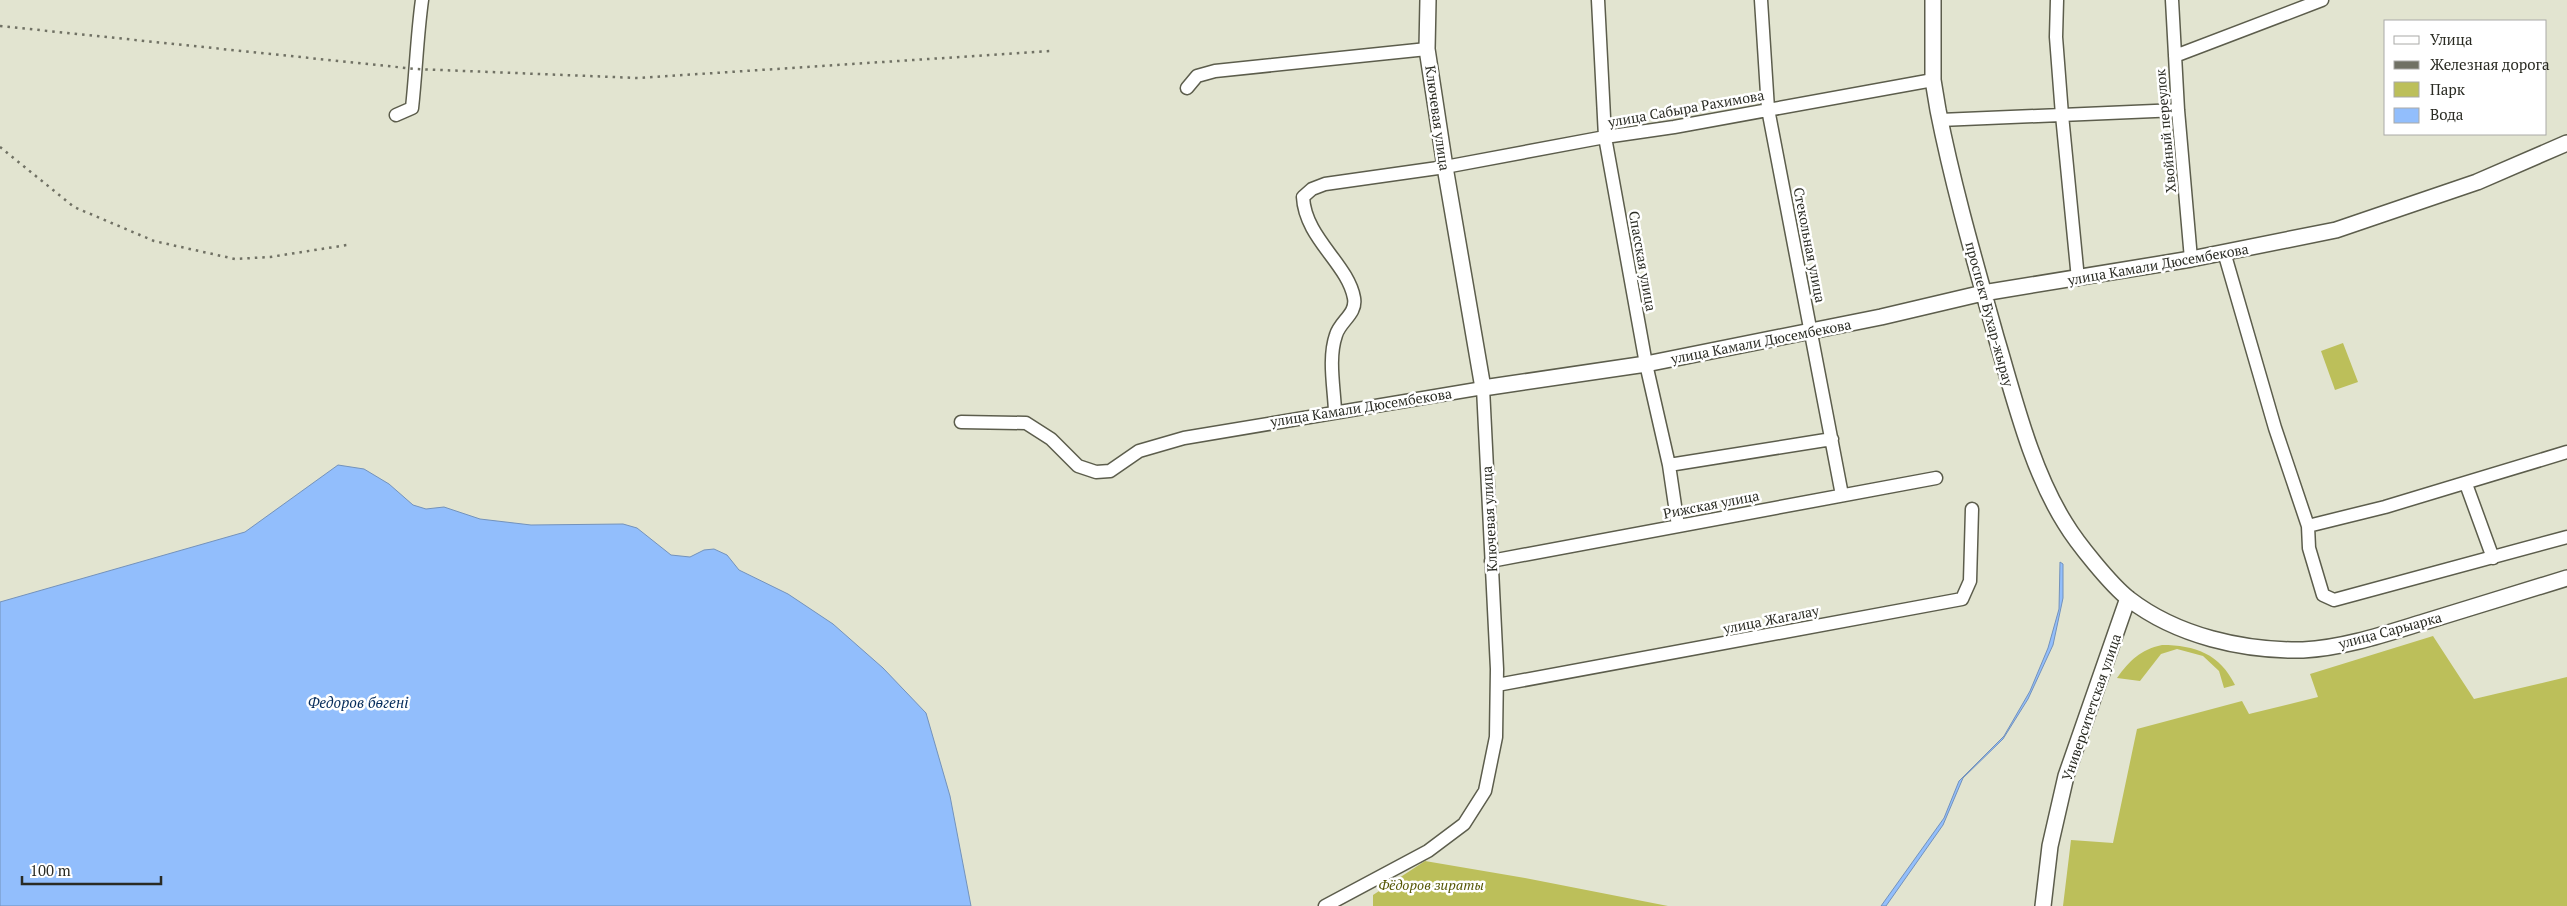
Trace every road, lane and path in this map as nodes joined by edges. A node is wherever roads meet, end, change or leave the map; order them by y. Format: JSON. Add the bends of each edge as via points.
{"nodes":[{"id":1,"x":422,"y":0,"type":"edge"},
{"id":2,"x":1428,"y":0,"type":"edge"},
{"id":3,"x":1598,"y":0,"type":"edge"},
{"id":4,"x":1761,"y":0,"type":"edge"},
{"id":5,"x":1933,"y":0,"type":"edge"},
{"id":6,"x":2057,"y":0,"type":"edge"},
{"id":7,"x":2172,"y":0,"type":"edge"},
{"id":8,"x":2322,"y":0,"type":"edge"},
{"id":9,"x":1428,"y":49,"type":"junction"},
{"id":10,"x":2175,"y":56,"type":"junction"},
{"id":11,"x":1933,"y":80,"type":"junction"},
{"id":12,"x":1187,"y":88,"type":"dead end"},
{"id":13,"x":1768,"y":109,"type":"junction"},
{"id":14,"x":2178,"y":110,"type":"junction"},
{"id":15,"x":396,"y":115,"type":"dead end"},
{"id":16,"x":2062,"y":116,"type":"junction"},
{"id":17,"x":1940,"y":120,"type":"junction"},
{"id":18,"x":1606,"y":137,"type":"junction"},
{"id":19,"x":2567,"y":144,"type":"edge"},
{"id":20,"x":1445,"y":168,"type":"junction"},
{"id":21,"x":2224,"y":252,"type":"junction"},
{"id":22,"x":2191,"y":259,"type":"junction"},
{"id":23,"x":2078,"y":279,"type":"junction"},
{"id":24,"x":1983,"y":293,"type":"junction"},
{"id":25,"x":1812,"y":331,"type":"junction"},
{"id":26,"x":1646,"y":364,"type":"junction"},
{"id":27,"x":1483,"y":388,"type":"junction"},
{"id":28,"x":1335,"y":411,"type":"junction"},
{"id":29,"x":961,"y":422,"type":"dead end"},
{"id":30,"x":1832,"y":439,"type":"junction"},
{"id":31,"x":2567,"y":452,"type":"edge"},
{"id":32,"x":1669,"y":465,"type":"junction"},
{"id":33,"x":1936,"y":478,"type":"dead end"},
{"id":34,"x":2466,"y":484,"type":"junction"},
{"id":35,"x":1842,"y":495,"type":"junction"},
{"id":36,"x":1972,"y":509,"type":"dead end"},
{"id":37,"x":1678,"y":526,"type":"junction"},
{"id":38,"x":2308,"y":526,"type":"junction"},
{"id":39,"x":2567,"y":537,"type":"edge"},
{"id":40,"x":2493,"y":558,"type":"junction"},
{"id":41,"x":1491,"y":561,"type":"junction"},
{"id":42,"x":2567,"y":578,"type":"edge"},
{"id":43,"x":2128,"y":598,"type":"junction"},
{"id":44,"x":1497,"y":685,"type":"junction"},
{"id":45,"x":1325,"y":906,"type":"edge"},
{"id":46,"x":2043,"y":906,"type":"edge"}],
"edges":[{"from":1,"to":15,"type":"street","via":[[412,108]]},
{"from":2,"to":9,"type":"main road","name":"Ключевая улица"},
{"from":3,"to":18,"type":"street","name":"Спасская улица"},
{"from":4,"to":13,"type":"street","name":"Стекольная улица"},
{"from":5,"to":11,"type":"main road","name":"проспект Бухар-жырау"},
{"from":6,"to":16,"type":"street","via":[[2056,37]]},
{"from":7,"to":10,"type":"street","name":"Хвойный переулок"},
{"from":8,"to":10,"type":"street"},
{"from":9,"to":12,"type":"street","name":"Ключевая улица","via":[[1216,71],[1197,76]]},
{"from":9,"to":20,"type":"main road","name":"Ключевая улица"},
{"from":10,"to":14,"type":"street","name":"Хвойный переулок"},
{"from":11,"to":13,"type":"street","name":"улица Сабыра Рахимова"},
{"from":11,"to":17,"type":"main road","name":"проспект Бухар-жырау"},
{"from":13,"to":18,"type":"street","name":"улица Сабыра Рахимова"},
{"from":13,"to":25,"type":"street","name":"Стекольная улица"},
{"from":14,"to":16,"type":"street"},
{"from":14,"to":22,"type":"street","name":"Хвойный переулок"},
{"from":16,"to":17,"type":"street"},
{"from":16,"to":23,"type":"street"},
{"from":17,"to":24,"type":"main road","name":"проспект Бухар-жырау"},
{"from":18,"to":20,"type":"street","name":"улица Сабыра Рахимова"},
{"from":18,"to":26,"type":"street","name":"Спасская улица"},
{"from":19,"to":21,"type":"main road","name":"улица Камали Дюсембекова","via":[[2477,182],[2336,230]]},
{"from":20,"to":27,"type":"main road","name":"Ключевая улица"},
{"from":20,"to":28,"type":"street","name":"улица Сабыра Рахимова","via":[[1325,184],[1303,197],[1309,222],[1349,284],[1354,298],[1354,309],[1336,333],[1332,352]]},
{"from":21,"to":22,"type":"main road","name":"улица Камали Дюсембекова"},
{"from":21,"to":38,"type":"street","via":[[2275,428]]},
{"from":22,"to":23,"type":"main road","name":"улица Камали Дюсембекова"},
{"from":23,"to":24,"type":"main road","name":"улица Камали Дюсембекова"},
{"from":24,"to":25,"type":"main road","name":"улица Камали Дюсембекова"},
{"from":24,"to":43,"type":"main road","name":"проспект Бухар-жырау","via":[[2010,388],[2048,490],[2065,523]]},
{"from":25,"to":26,"type":"main road","name":"улица Камали Дюсембекова"},
{"from":25,"to":30,"type":"street","name":"Стекольная улица"},
{"from":26,"to":27,"type":"main road","name":"улица Камали Дюсембекова"},
{"from":26,"to":32,"type":"street","name":"Спасская улица"},
{"from":27,"to":28,"type":"street","name":"улица Камали Дюсембекова"},
{"from":27,"to":41,"type":"street","name":"Ключевая улица"},
{"from":28,"to":29,"type":"street","name":"улица Камали Дюсембекова","via":[[1184,438],[1139,451],[1110,471],[1096,472],[1078,466],[1051,439],[1026,423]]},
{"from":30,"to":32,"type":"street"},
{"from":30,"to":35,"type":"street","name":"Стекольная улица"},
{"from":31,"to":34,"type":"street"},
{"from":32,"to":37,"type":"street","name":"Спасская улица"},
{"from":33,"to":35,"type":"street","name":"Рижская улица"},
{"from":34,"to":38,"type":"street"},
{"from":34,"to":40,"type":"street"},
{"from":35,"to":37,"type":"street","name":"Рижская улица"},
{"from":36,"to":44,"type":"street","name":"улица Жагалау","via":[[1970,581],[1962,599]]},
{"from":37,"to":41,"type":"street","name":"Рижская улица"},
{"from":38,"to":40,"type":"street","via":[[2309,548],[2323,595],[2334,600]]},
{"from":39,"to":40,"type":"street"},
{"from":41,"to":44,"type":"street","name":"Ключевая улица"},
{"from":42,"to":43,"type":"main road","name":"улица Сарыарка","via":[[2356,642],[2304,650],[2242,645],[2206,637],[2173,626]]},
{"from":43,"to":46,"type":"main road","name":"Университетская улица","via":[[2066,776],[2050,846]]},
{"from":44,"to":45,"type":"street","name":"Ключевая улица","via":[[1496,737],[1485,791],[1464,824],[1428,851]]}]}
